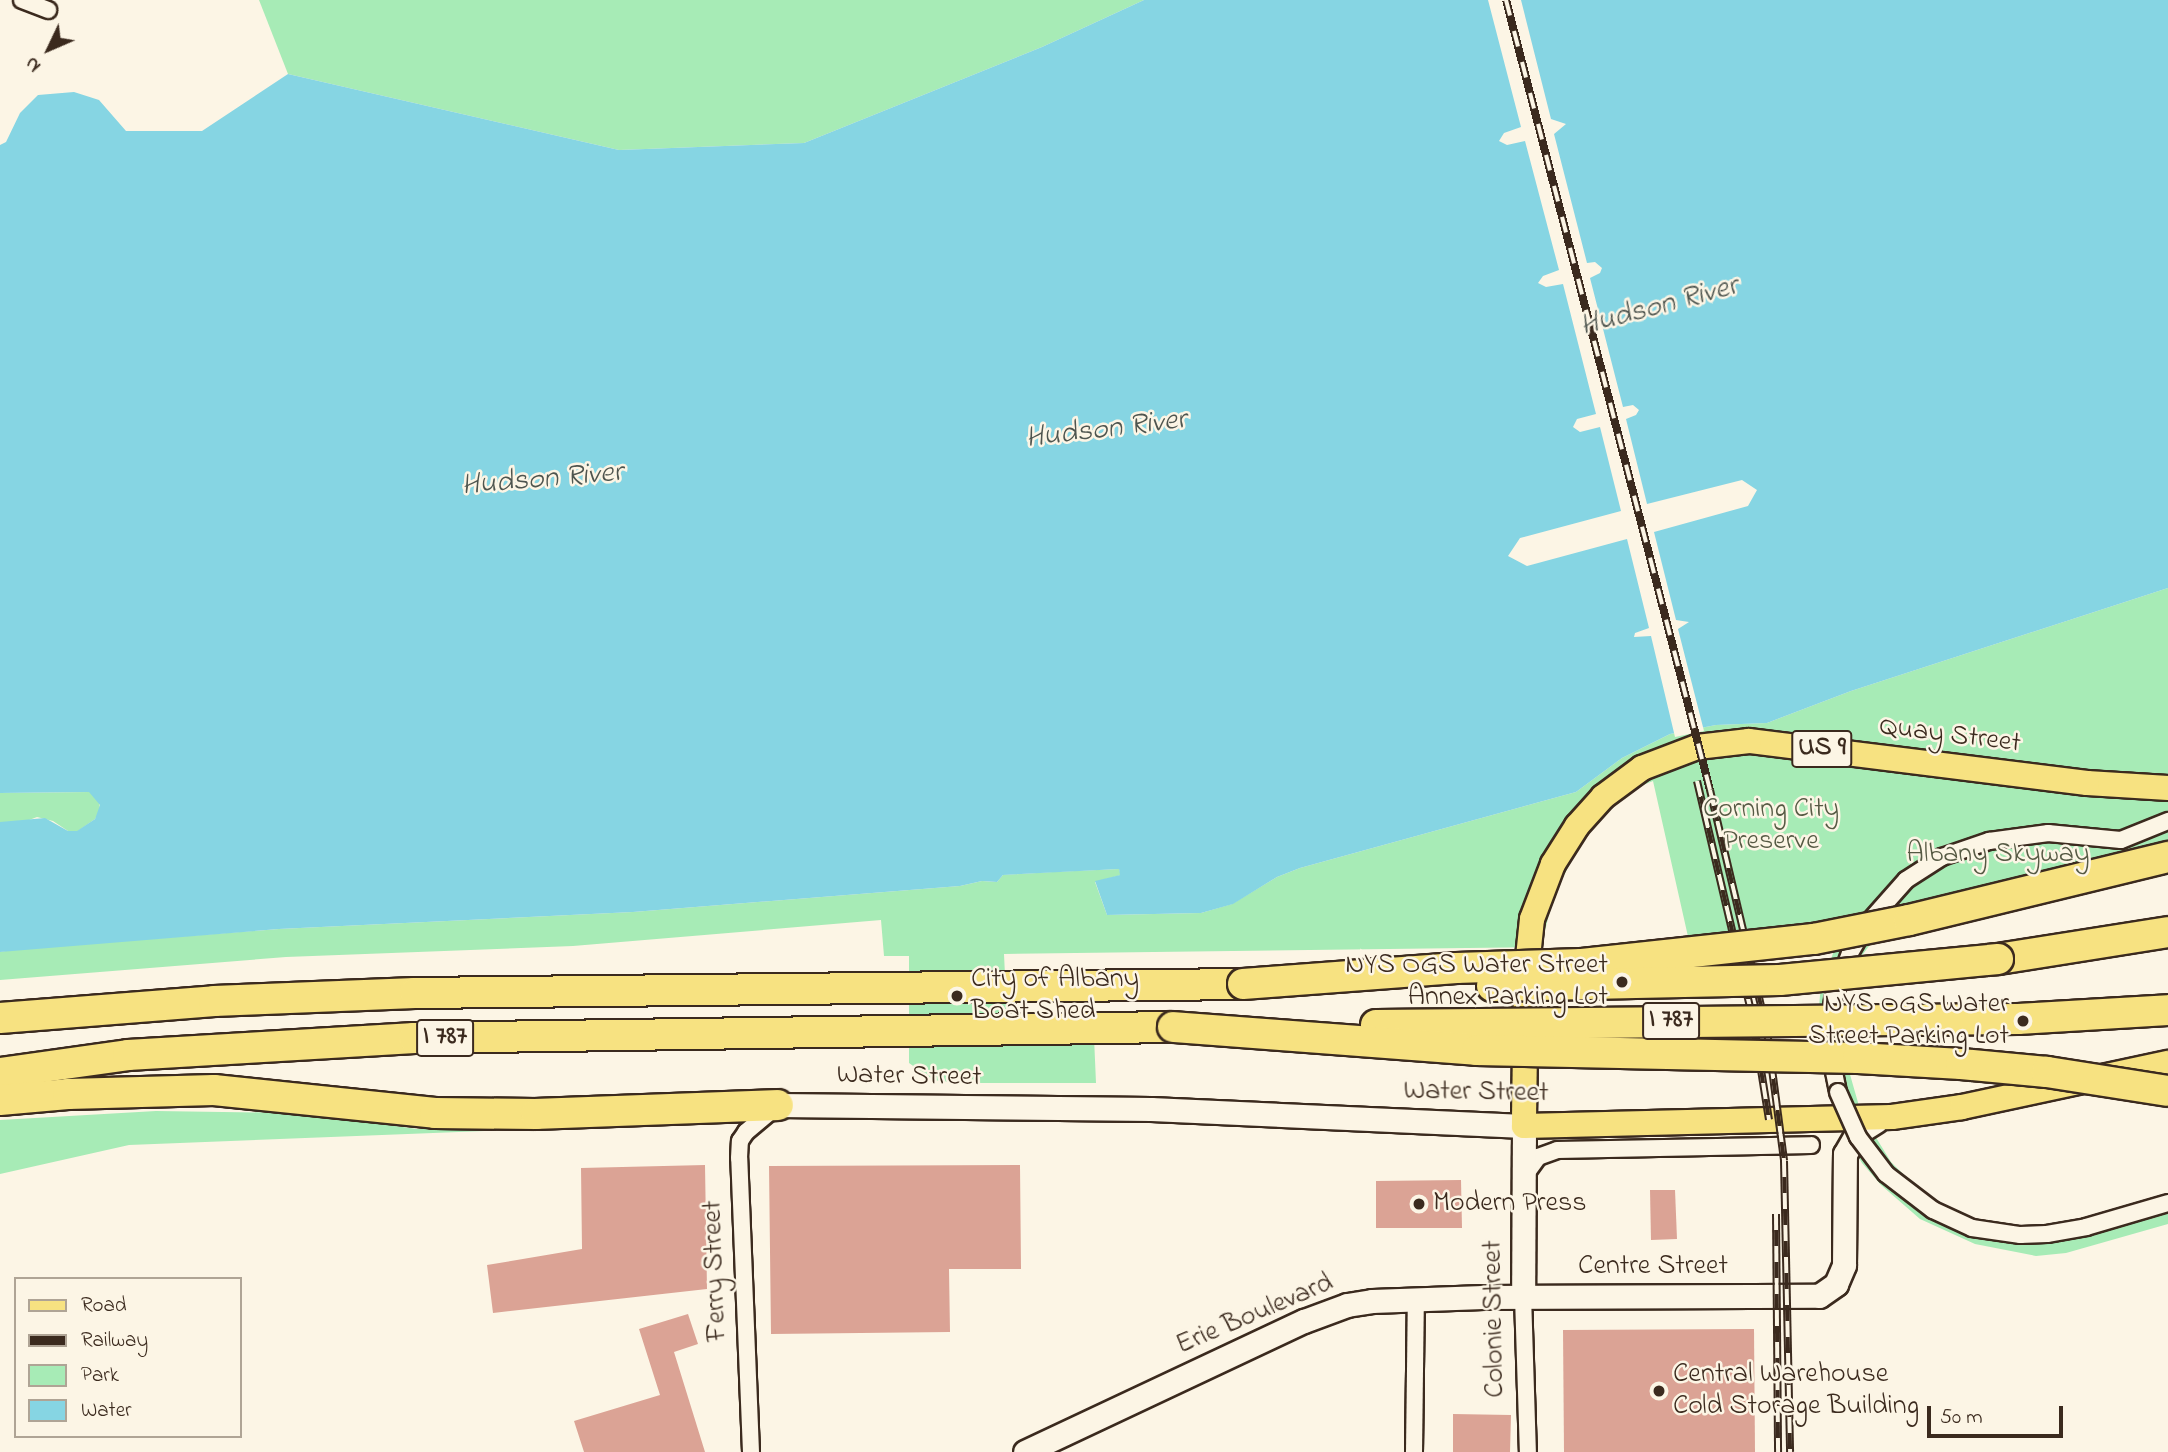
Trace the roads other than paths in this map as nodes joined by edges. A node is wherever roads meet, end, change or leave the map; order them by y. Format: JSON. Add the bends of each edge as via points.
{"nodes":[{"id":1,"x":22,"y":0,"type":"edge"},
{"id":2,"x":48,"y":10,"type":"dead end"},
{"id":3,"x":2168,"y":788,"type":"edge"},
{"id":4,"x":2168,"y":821,"type":"edge"},
{"id":5,"x":2168,"y":857,"type":"edge"},
{"id":6,"x":1541,"y":893,"type":"joint"},
{"id":7,"x":2168,"y":932,"type":"edge"},
{"id":8,"x":1243,"y":984,"type":"junction"},
{"id":9,"x":2168,"y":1010,"type":"edge"},
{"id":10,"x":6,"y":1019,"type":"edge"},
{"id":11,"x":1173,"y":1027,"type":"junction"},
{"id":12,"x":2168,"y":1063,"type":"edge"},
{"id":13,"x":0,"y":1073,"type":"edge"},
{"id":14,"x":2168,"y":1091,"type":"edge"},
{"id":15,"x":0,"y":1100,"type":"edge"},
{"id":16,"x":778,"y":1105,"type":"junction"},
{"id":17,"x":1892,"y":1116,"type":"junction"},
{"id":18,"x":1524,"y":1126,"type":"junction"},
{"id":19,"x":1811,"y":1145,"type":"dead end"},
{"id":20,"x":1525,"y":1175,"type":"junction"},
{"id":21,"x":2168,"y":1203,"type":"edge"},
{"id":22,"x":1523,"y":1296,"type":"junction"},
{"id":23,"x":1416,"y":1298,"type":"junction"},
{"id":24,"x":751,"y":1452,"type":"edge"},
{"id":25,"x":1025,"y":1452,"type":"edge"},
{"id":26,"x":1414,"y":1452,"type":"edge"},
{"id":27,"x":1528,"y":1452,"type":"edge"}],
"edges":[{"from":1,"to":2,"type":"street"},
{"from":3,"to":6,"type":"main road","name":"Quay Street","number":"US 9","via":[[2087,783],[1784,744],[1710,744],[1659,760],[1614,787],[1569,838]]},
{"from":4,"to":21,"type":"street","bridge":true,"via":[[2121,840],[2048,833],[1989,841],[1942,857],[1906,880],[1867,923],[1850,953],[1832,999],[1828,1042],[1838,1092],[1858,1137],[1886,1174],[1933,1210],[1972,1228],[2020,1235],[2086,1227]]},
{"from":5,"to":8,"type":"highway","bridge":true,"via":[[1814,939],[1595,963]]},
{"from":6,"to":18,"type":"main road","name":"Colonie Street","number":"US 9","via":[[1528,945]]},
{"from":7,"to":8,"type":"highway","number":"I 787","bridge":true,"via":[[2011,958],[1780,980],[1522,986]]},
{"from":8,"to":10,"type":"highway","number":"I 787","via":[[315,996]]},
{"from":9,"to":11,"type":"highway","number":"I 787","bridge":true,"via":[[2018,1018]]},
{"from":11,"to":13,"type":"highway","number":"I 787","via":[[414,1038],[128,1055]]},
{"from":11,"to":14,"type":"highway","bridge":true,"via":[[1477,1049],[1948,1063],[2047,1072]]},
{"from":12,"to":17,"type":"main road","name":"Water Street","via":[[1976,1104]]},
{"from":15,"to":16,"type":"highway","via":[[214,1090],[471,1114]]},
{"from":16,"to":18,"type":"street","name":"Water Street","via":[[1151,1109]]},
{"from":16,"to":24,"type":"street","name":"Ferry Street","via":[[740,1141]]},
{"from":17,"to":18,"type":"main road","name":"Water Street"},
{"from":17,"to":22,"type":"street","name":"Centre Street","via":[[1862,1128],[1845,1154],[1843,1265],[1836,1284],[1816,1297]]},
{"from":18,"to":20,"type":"street","name":"Colonie Street"},
{"from":19,"to":20,"type":"street","via":[[1557,1150],[1538,1157]]},
{"from":20,"to":22,"type":"street","name":"Colonie Street"},
{"from":22,"to":23,"type":"street","name":"Erie Boulevard"},
{"from":22,"to":27,"type":"street","name":"Colonie Street"},
{"from":23,"to":25,"type":"street","name":"Erie Boulevard","via":[[1328,1311]]},
{"from":23,"to":26,"type":"street"}]}
